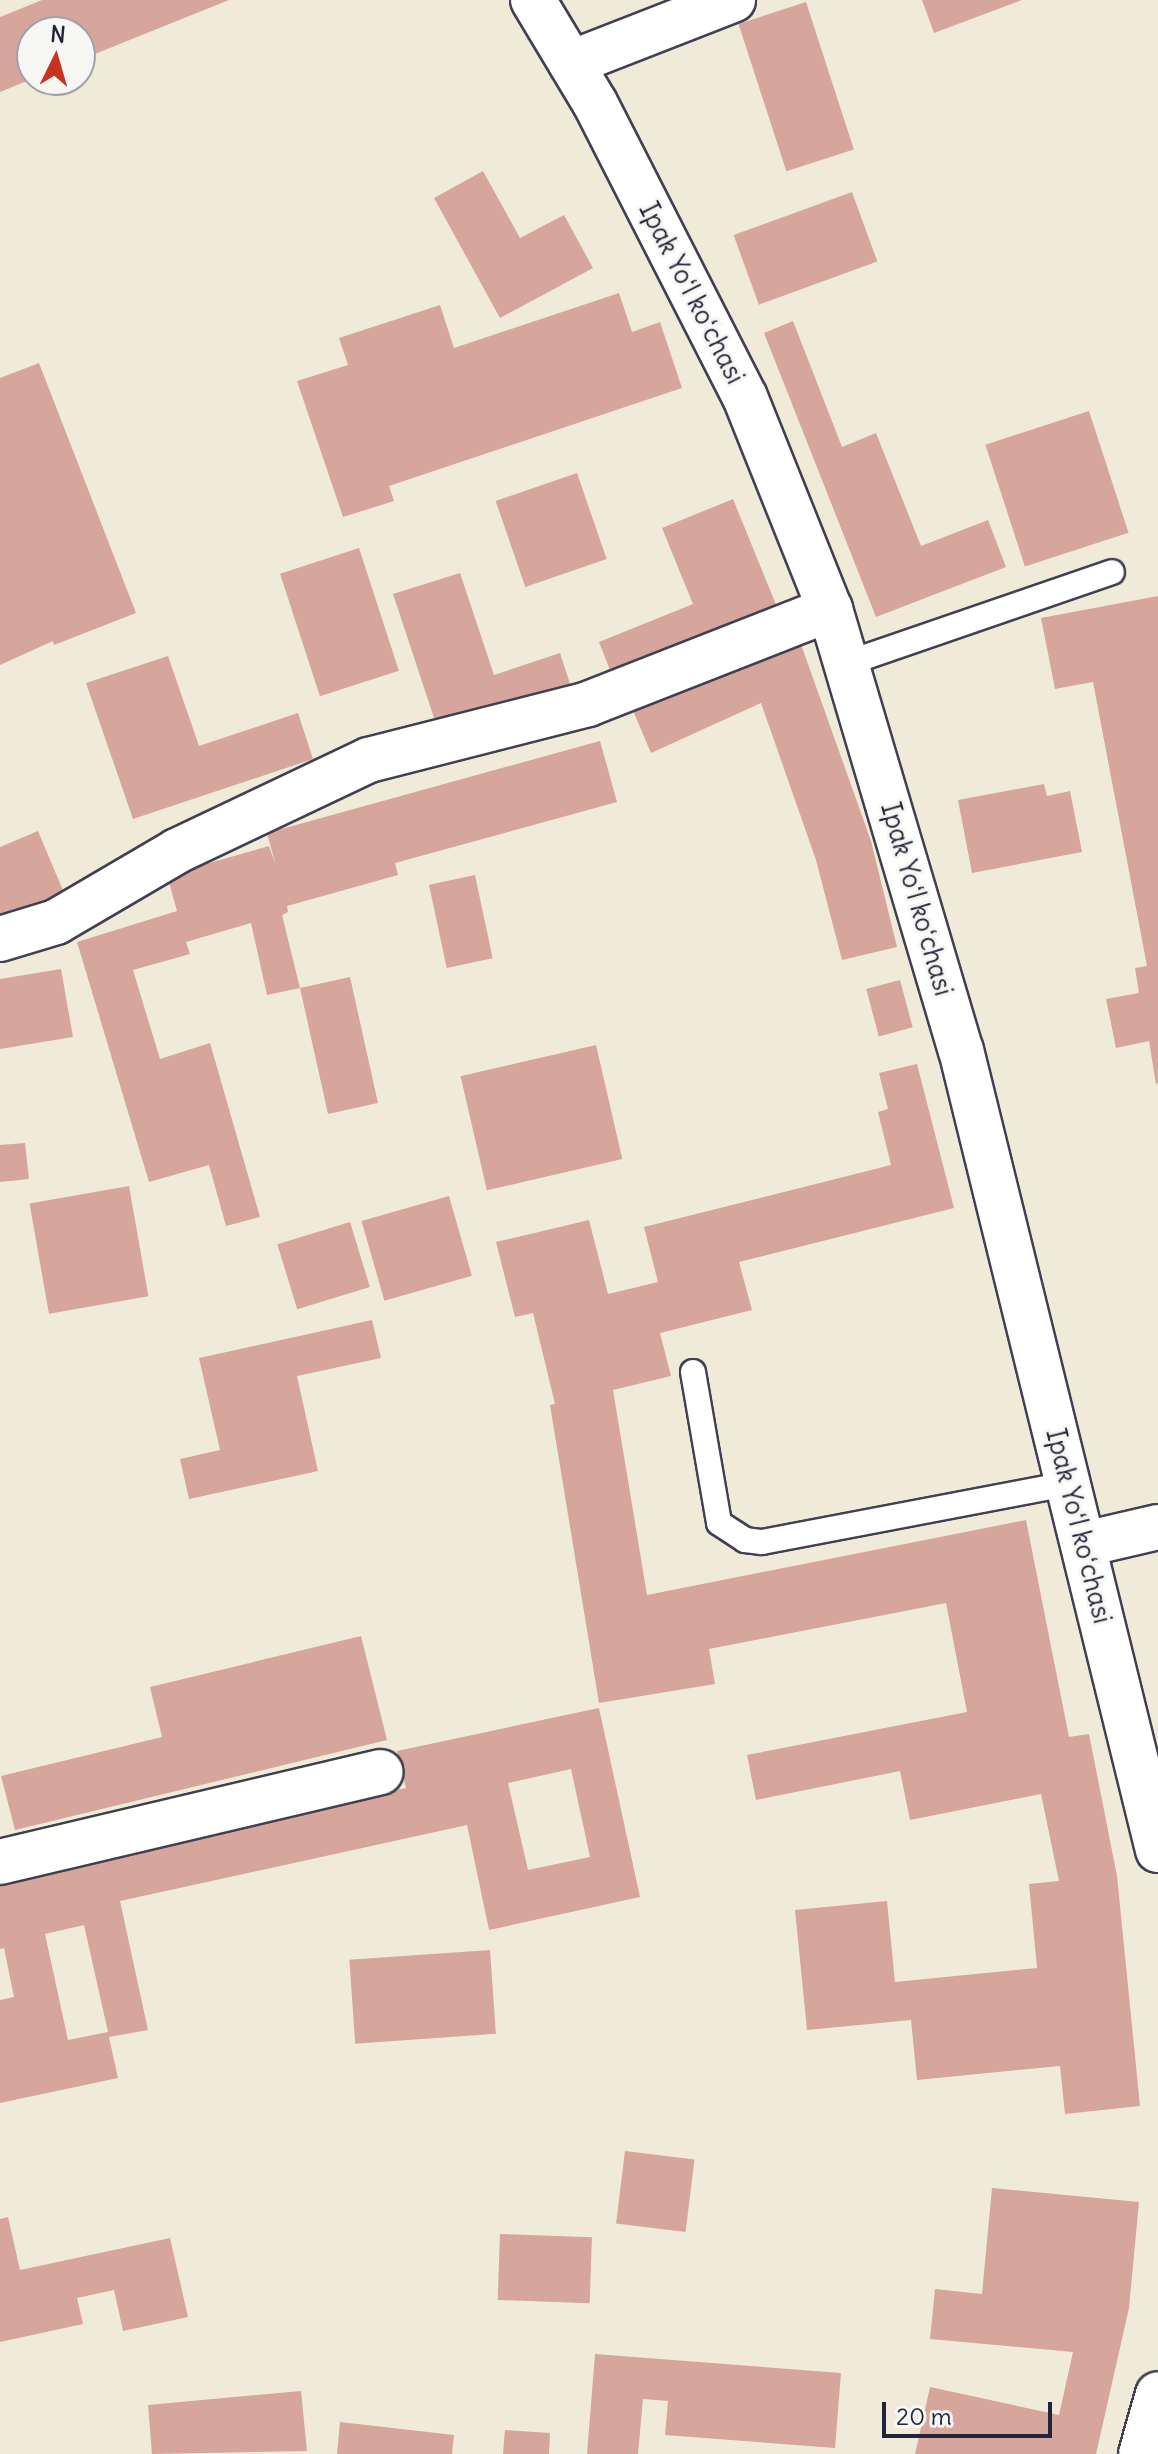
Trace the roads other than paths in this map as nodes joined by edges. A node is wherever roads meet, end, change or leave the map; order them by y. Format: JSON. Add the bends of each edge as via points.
{"nodes":[{"id":1,"x":533,"y":0,"type":"edge"},
{"id":2,"x":733,"y":0,"type":"edge"},
{"id":3,"x":571,"y":63,"type":"junction"},
{"id":4,"x":1112,"y":572,"type":"dead end"},
{"id":5,"x":830,"y":609,"type":"junction"},
{"id":6,"x":848,"y":663,"type":"junction"},
{"id":7,"x":0,"y":939,"type":"edge"},
{"id":8,"x":693,"y":1372,"type":"dead end"},
{"id":9,"x":1067,"y":1484,"type":"junction"},
{"id":10,"x":1158,"y":1527,"type":"edge"},
{"id":11,"x":1085,"y":1544,"type":"junction"},
{"id":12,"x":380,"y":1772,"type":"dead end"},
{"id":13,"x":1158,"y":1850,"type":"edge"},
{"id":14,"x":0,"y":1862,"type":"edge"},
{"id":15,"x":1158,"y":2394,"type":"edge"},
{"id":16,"x":1141,"y":2454,"type":"edge"}],
"edges":[{"from":1,"to":3,"type":"street","name":"Ipak Yoʻl koʻchasi"},
{"from":2,"to":3,"type":"street"},
{"from":3,"to":5,"type":"street","name":"Ipak Yoʻl koʻchasi","via":[[745,397]]},
{"from":4,"to":6,"type":"lane"},
{"from":5,"to":6,"type":"street","name":"Ipak Yoʻl koʻchasi"},
{"from":5,"to":7,"type":"street","via":[[588,704],[369,760],[177,851],[56,922]]},
{"from":6,"to":9,"type":"street","name":"Ipak Yoʻl koʻchasi","via":[[961,1050]]},
{"from":8,"to":9,"type":"lane","via":[[719,1523],[745,1540],[762,1542]]},
{"from":9,"to":11,"type":"street","name":"Ipak Yoʻl koʻchasi"},
{"from":10,"to":11,"type":"street"},
{"from":11,"to":13,"type":"street","name":"Ipak Yoʻl koʻchasi"},
{"from":12,"to":14,"type":"street"},
{"from":15,"to":16,"type":"street"}]}
